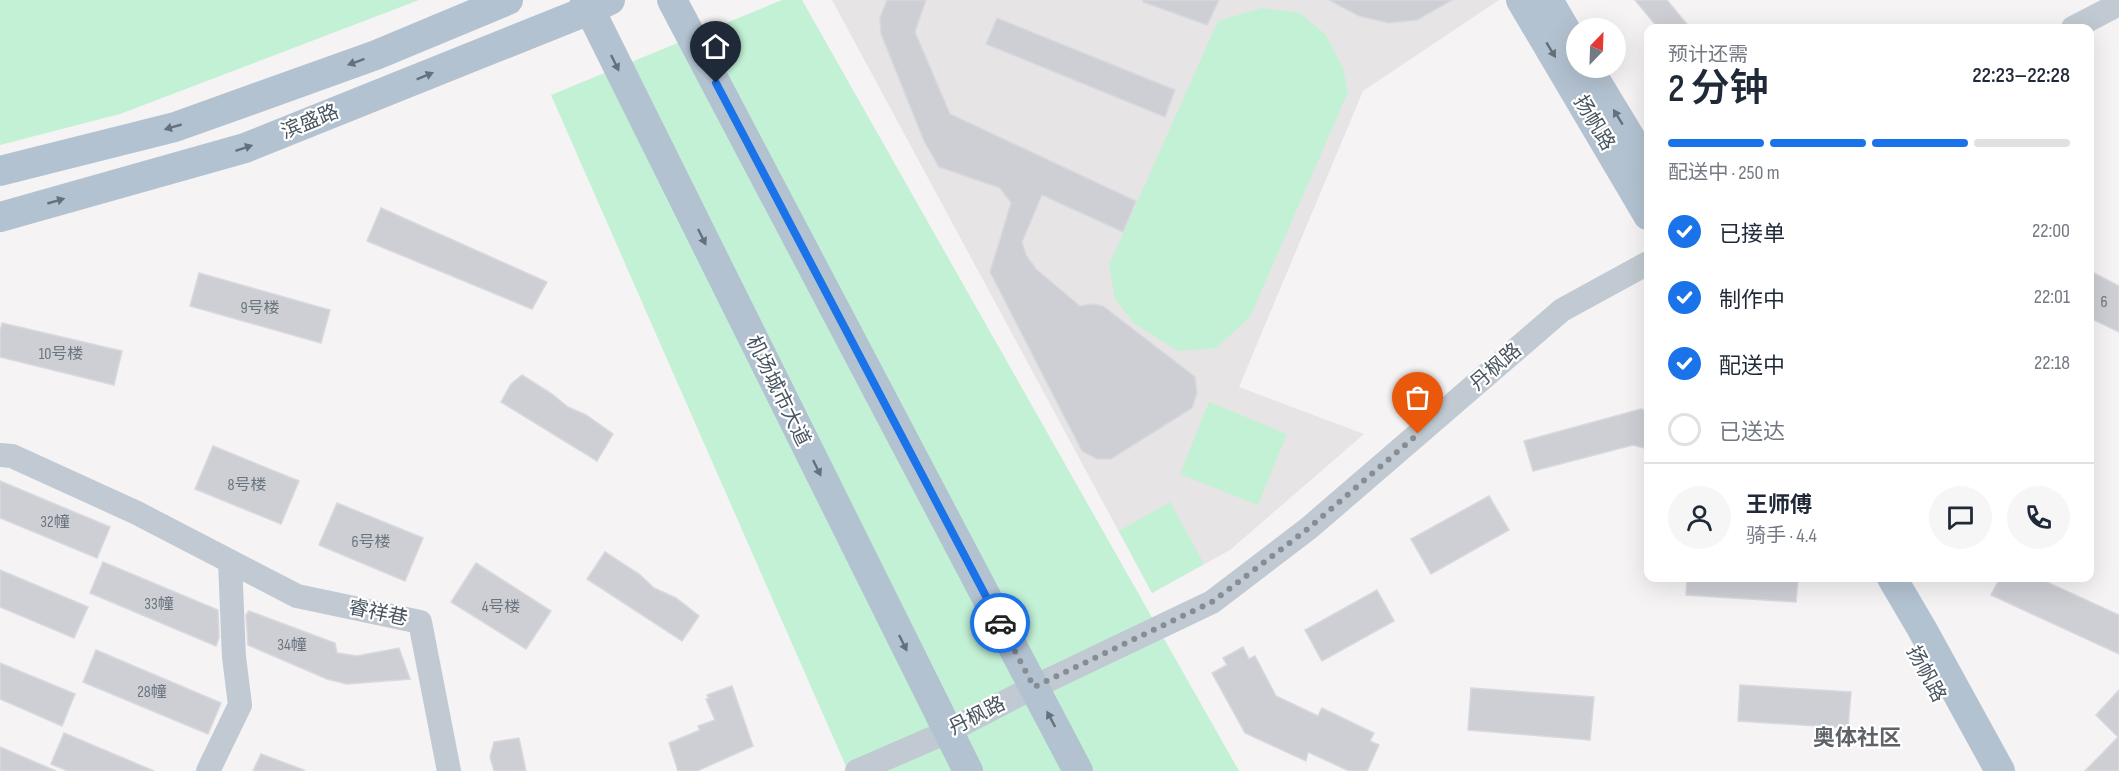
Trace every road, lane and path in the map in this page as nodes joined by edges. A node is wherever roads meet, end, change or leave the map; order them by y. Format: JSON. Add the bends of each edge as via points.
{"nodes":[{"id":1,"x":508,"y":0,"type":"edge"},
{"id":2,"x":672,"y":0,"type":"edge"},
{"id":3,"x":1521,"y":0,"type":"edge"},
{"id":4,"x":1548,"y":0,"type":"edge"},
{"id":5,"x":595,"y":3,"type":"edge"},
{"id":6,"x":2119,"y":4,"type":"edge"},
{"id":7,"x":2081,"y":24,"type":"edge"},
{"id":8,"x":1566,"y":31,"type":"edge"},
{"id":9,"x":1594,"y":78,"type":"edge"},
{"id":10,"x":1644,"y":160,"type":"edge"},
{"id":11,"x":0,"y":171,"type":"edge"},
{"id":12,"x":1644,"y":208,"type":"edge"},
{"id":13,"x":0,"y":217,"type":"edge"},
{"id":14,"x":1644,"y":265,"type":"edge"},
{"id":15,"x":0,"y":455,"type":"edge"},
{"id":16,"x":230,"y":562,"type":"junction"},
{"id":17,"x":1875,"y":582,"type":"edge"},
{"id":18,"x":1894,"y":582,"type":"edge"},
{"id":19,"x":1034,"y":687,"type":"junction"},
{"id":20,"x":947,"y":732,"type":"junction"},
{"id":21,"x":207,"y":771,"type":"edge"},
{"id":22,"x":449,"y":771,"type":"edge"},
{"id":23,"x":857,"y":771,"type":"edge"},
{"id":24,"x":969,"y":771,"type":"edge"},
{"id":25,"x":1078,"y":771,"type":"edge"},
{"id":26,"x":1978,"y":771,"type":"edge"},
{"id":27,"x":2000,"y":771,"type":"edge"}],
"edges":[{"from":1,"to":11,"type":"main road","name":"滨盛路","one_way":true,"via":[[376,55],[175,127]]},
{"from":2,"to":19,"type":"main road"},
{"from":3,"to":12,"type":"main road","name":"扬帆路","one_way":true},
{"from":4,"to":8,"type":"main road"},
{"from":13,"to":5,"type":"main road","name":"滨盛路","one_way":true,"via":[[245,148]]},
{"from":5,"to":20,"type":"main road","name":"机场城市大道","one_way":true},
{"from":6,"to":7,"type":"street"},
{"from":10,"to":9,"type":"main road","one_way":true},
{"from":14,"to":19,"type":"street","name":"丹枫路","via":[[1562,310],[1309,528],[1212,602]]},
{"from":15,"to":16,"type":"street","via":[[12,456],[137,513]]},
{"from":16,"to":21,"type":"street","via":[[240,705]]},
{"from":16,"to":22,"type":"street","name":"睿祥巷","via":[[297,596],[420,622]]},
{"from":17,"to":26,"type":"main road","name":"扬帆路"},
{"from":18,"to":27,"type":"main road"},
{"from":19,"to":20,"type":"street","name":"丹枫路"},
{"from":25,"to":19,"type":"main road","one_way":true},
{"from":20,"to":23,"type":"street","name":"丹枫路"},
{"from":20,"to":24,"type":"main road","name":"机场城市大道"}]}
